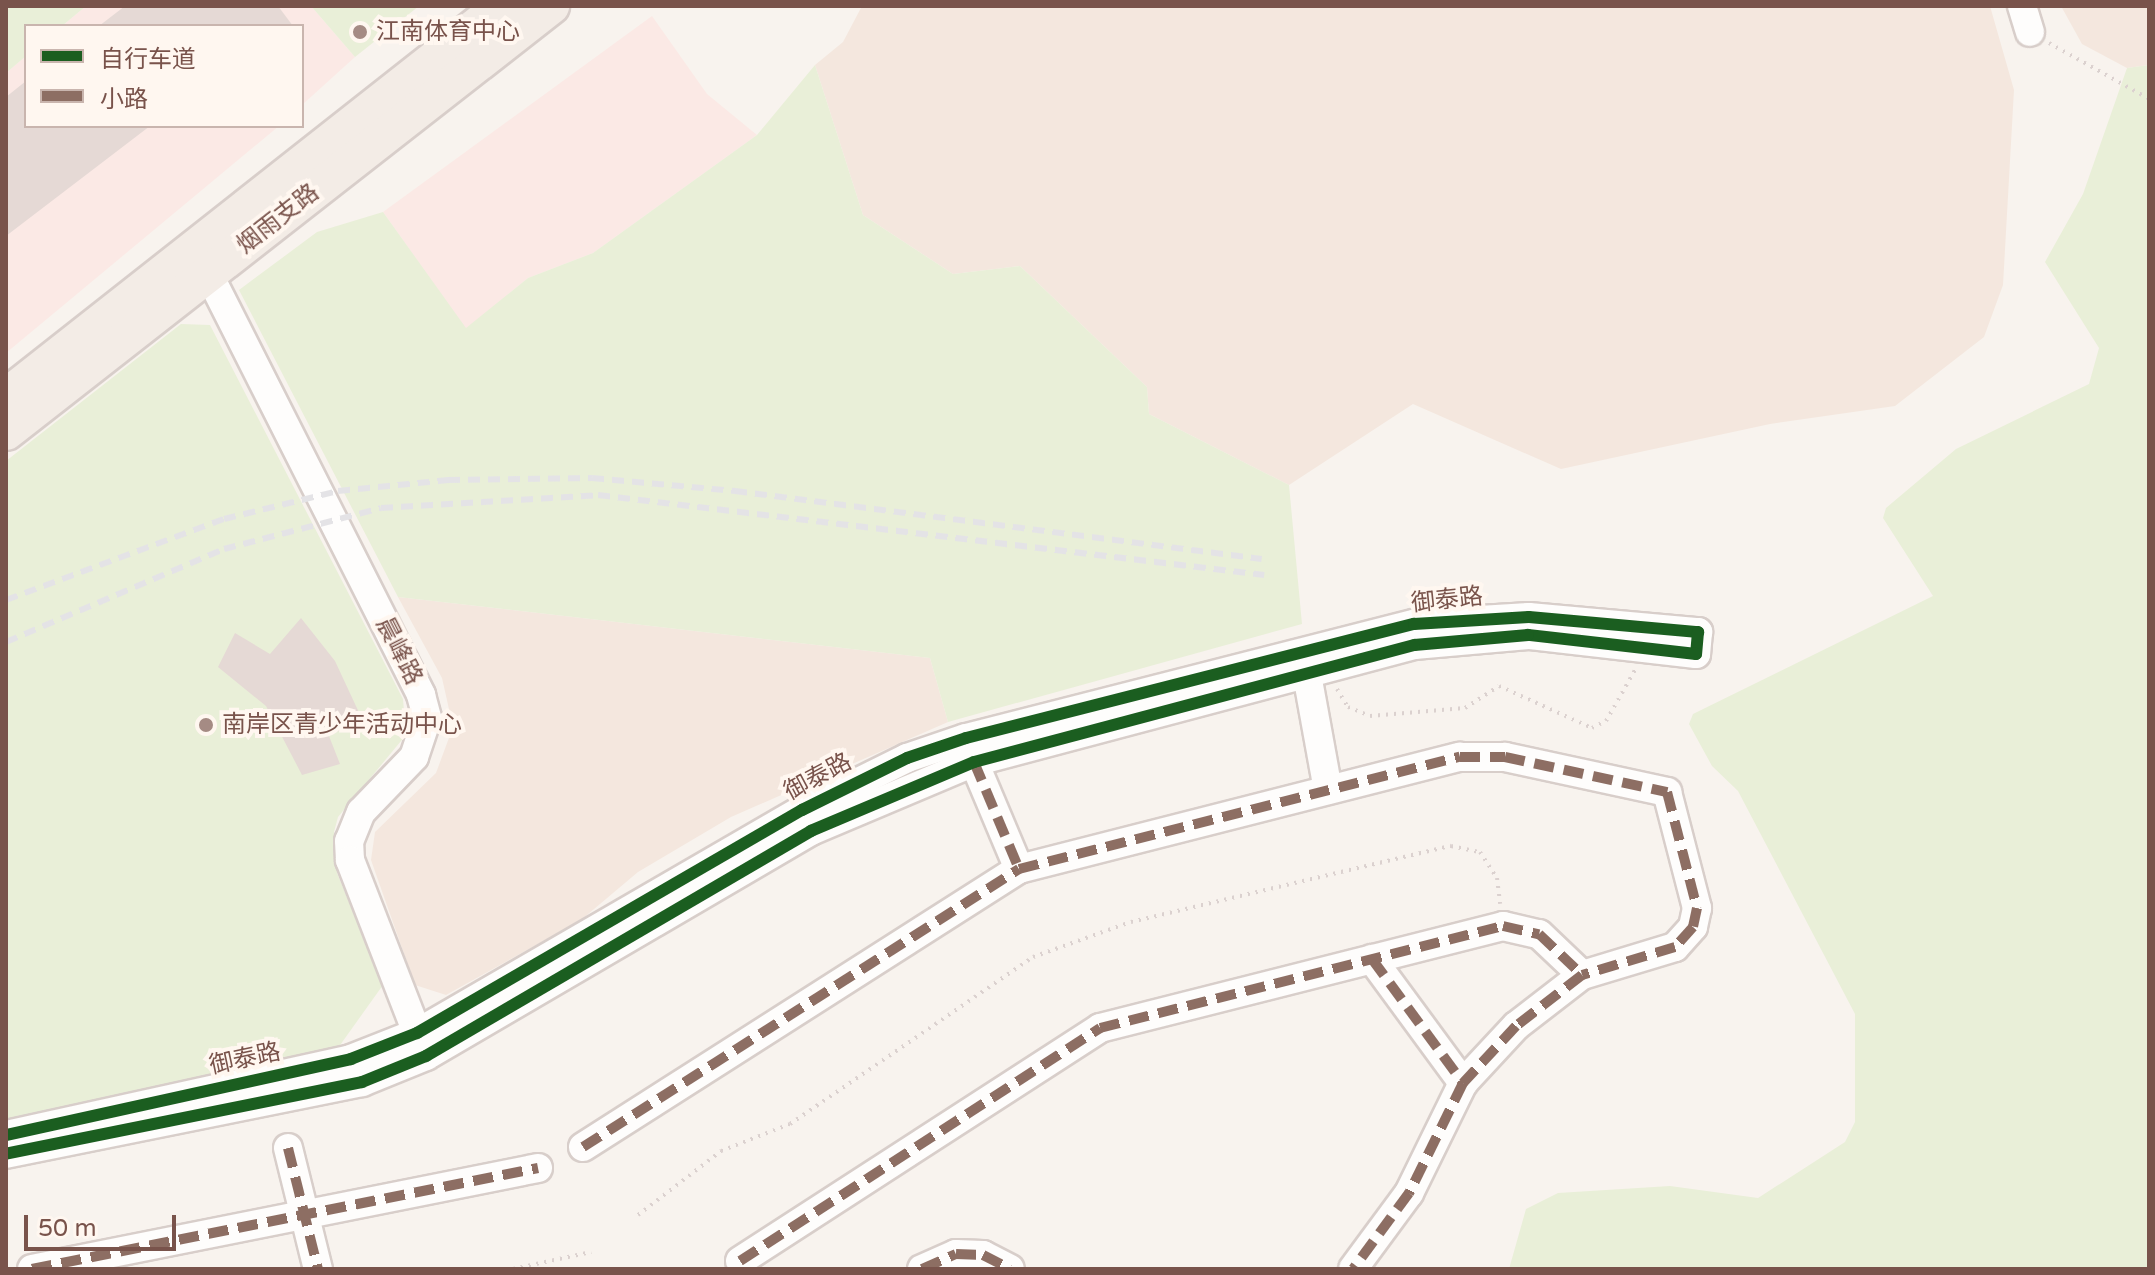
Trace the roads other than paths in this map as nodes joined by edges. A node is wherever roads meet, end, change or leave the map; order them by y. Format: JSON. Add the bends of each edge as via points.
{"nodes":[{"id":1,"x":502,"y":6,"type":"edge"},
{"id":2,"x":551,"y":6,"type":"edge"},
{"id":3,"x":202,"y":260,"type":"junction"},
{"id":4,"x":6,"y":397,"type":"edge"},
{"id":5,"x":6,"y":432,"type":"edge"},
{"id":6,"x":1311,"y":666,"type":"junction"},
{"id":7,"x":974,"y":762,"type":"junction"},
{"id":8,"x":1328,"y":790,"type":"junction"},
{"id":9,"x":1019,"y":869,"type":"junction"},
{"id":10,"x":1372,"y":959,"type":"junction"},
{"id":11,"x":1582,"y":975,"type":"junction"},
{"id":12,"x":422,"y":1045,"type":"junction"},
{"id":13,"x":1463,"y":1083,"type":"junction"},
{"id":14,"x":6,"y":1135,"type":"edge"},
{"id":15,"x":583,"y":1147,"type":"dead end"},
{"id":16,"x":288,"y":1148,"type":"dead end"},
{"id":17,"x":6,"y":1154,"type":"edge"},
{"id":18,"x":538,"y":1168,"type":"dead end"},
{"id":19,"x":301,"y":1213,"type":"junction"},
{"id":20,"x":740,"y":1261,"type":"dead end"},
{"id":21,"x":32,"y":1269,"type":"edge"},
{"id":22,"x":318,"y":1269,"type":"edge"},
{"id":23,"x":922,"y":1269,"type":"edge"},
{"id":24,"x":1010,"y":1269,"type":"edge"},
{"id":25,"x":1353,"y":1269,"type":"edge"}],
"edges":[{"from":1,"to":3,"type":"main road","name":"烟雨支路"},
{"from":2,"to":3,"type":"main road","name":"烟雨支路"},
{"from":3,"to":4,"type":"main road","name":"烟雨支路"},
{"from":3,"to":5,"type":"main road","name":"烟雨支路"},
{"from":3,"to":12,"type":"street","name":"晨峰路","via":[[421,695],[427,718],[414,757],[361,812],[349,841],[350,860]]},
{"from":6,"to":6,"type":"street","name":"御泰路","via":[[1488,635],[1645,647],[1697,643],[1477,617],[1414,624]]},
{"from":6,"to":7,"type":"street","name":"御泰路"},
{"from":6,"to":8,"type":"street"},
{"from":6,"to":12,"type":"street","name":"御泰路","via":[[907,758],[802,810]]},
{"from":7,"to":9,"type":"street"},
{"from":7,"to":12,"type":"street","name":"御泰路","via":[[811,831]]},
{"from":8,"to":9,"type":"street"},
{"from":8,"to":11,"type":"street","via":[[1460,757],[1505,757],[1667,792],[1697,908],[1693,927],[1675,947]]},
{"from":9,"to":15,"type":"street"},
{"from":10,"to":11,"type":"street","via":[[1503,926],[1539,934]]},
{"from":10,"to":13,"type":"street"},
{"from":10,"to":20,"type":"street","via":[[1069,1041],[923,1147]]},
{"from":11,"to":13,"type":"street","via":[[1516,1026]]},
{"from":12,"to":14,"type":"street","name":"御泰路"},
{"from":12,"to":17,"type":"street","name":"御泰路","via":[[362,1082]]},
{"from":13,"to":25,"type":"street","via":[[1409,1193]]},
{"from":16,"to":19,"type":"street"},
{"from":18,"to":19,"type":"street"},
{"from":19,"to":21,"type":"street"},
{"from":19,"to":22,"type":"street"},
{"from":23,"to":24,"type":"street","via":[[956,1254],[983,1255]]}]}
